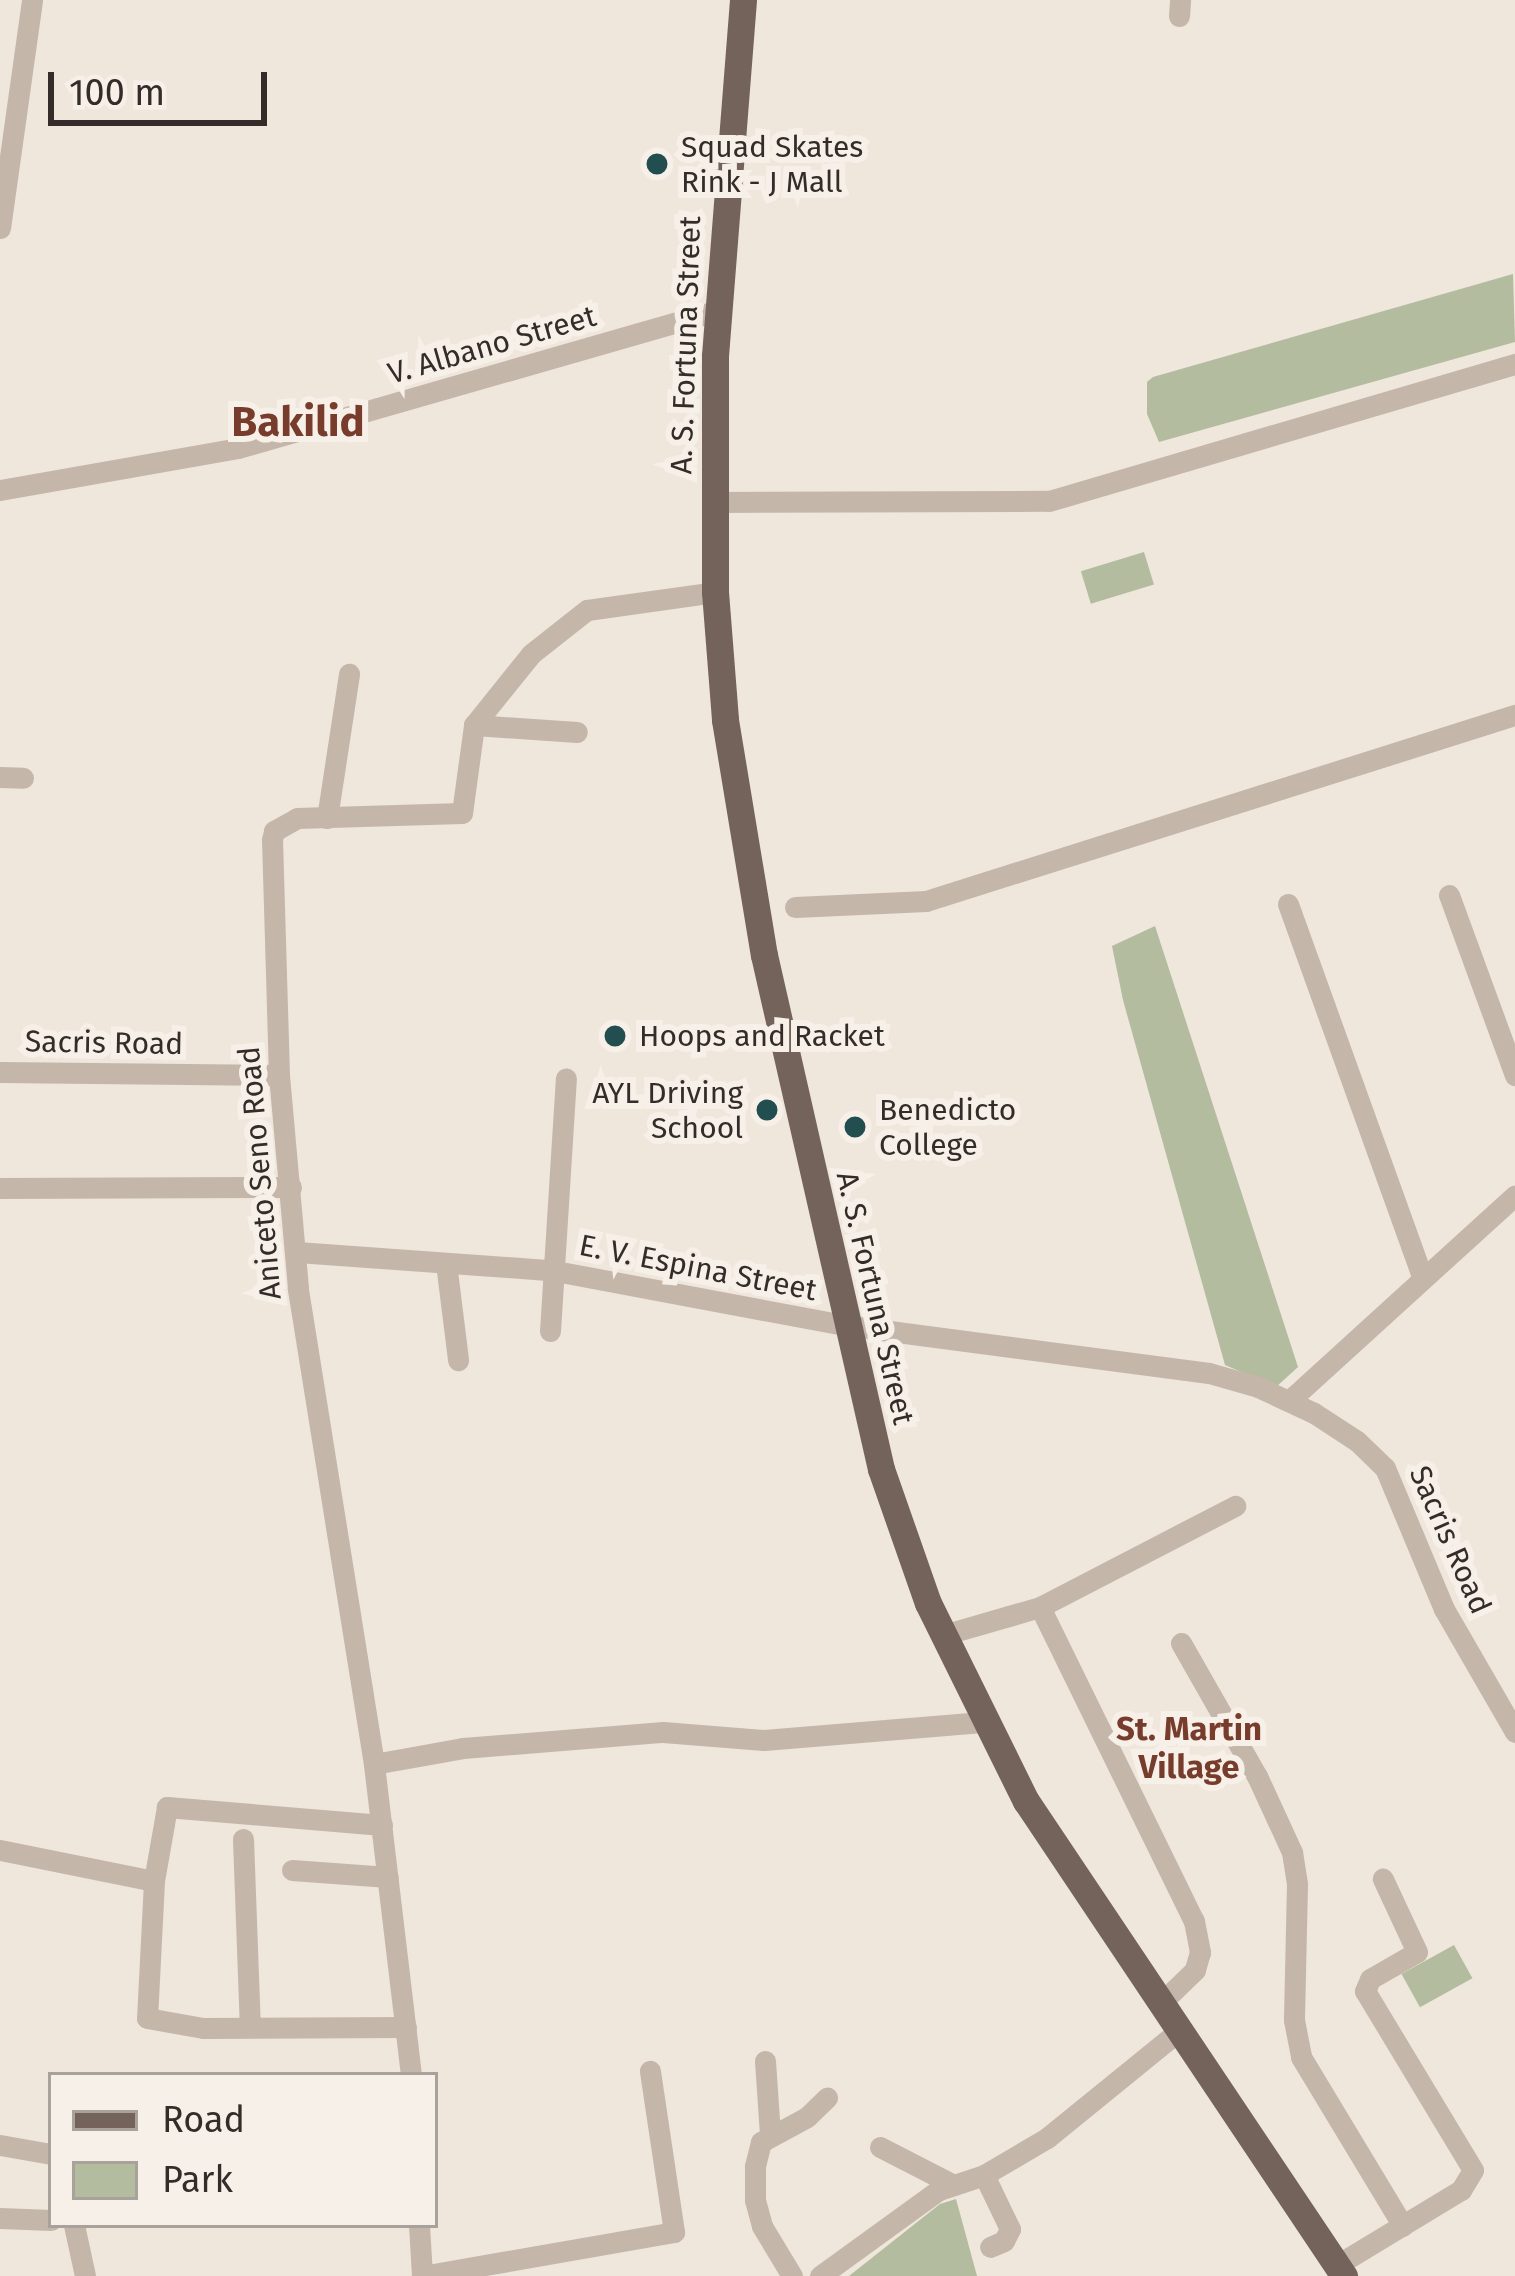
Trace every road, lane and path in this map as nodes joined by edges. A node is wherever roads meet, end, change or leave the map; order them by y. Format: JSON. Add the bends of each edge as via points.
{"nodes":[{"id":1,"x":32,"y":0,"type":"edge"},
{"id":2,"x":743,"y":0,"type":"edge"},
{"id":3,"x":0,"y":228,"type":"edge"},
{"id":4,"x":718,"y":310,"type":"junction"},
{"id":5,"x":1515,"y":364,"type":"edge"},
{"id":6,"x":0,"y":490,"type":"edge"},
{"id":7,"x":714,"y":502,"type":"junction"},
{"id":8,"x":715,"y":592,"type":"junction"},
{"id":9,"x":349,"y":674,"type":"dead end"},
{"id":10,"x":1515,"y":715,"type":"edge"},
{"id":11,"x":474,"y":725,"type":"junction"},
{"id":12,"x":577,"y":732,"type":"dead end"},
{"id":13,"x":327,"y":818,"type":"junction"},
{"id":14,"x":1449,"y":895,"type":"dead end"},
{"id":15,"x":1288,"y":904,"type":"dead end"},
{"id":16,"x":795,"y":907,"type":"dead end"},
{"id":17,"x":0,"y":1072,"type":"edge"},
{"id":18,"x":279,"y":1075,"type":"junction"},
{"id":19,"x":1515,"y":1075,"type":"edge"},
{"id":20,"x":566,"y":1079,"type":"dead end"},
{"id":21,"x":0,"y":1187,"type":"edge"},
{"id":22,"x":291,"y":1187,"type":"junction"},
{"id":23,"x":1515,"y":1195,"type":"edge"},
{"id":24,"x":297,"y":1252,"type":"junction"},
{"id":25,"x":446,"y":1263,"type":"junction"},
{"id":26,"x":550,"y":1270,"type":"junction"},
{"id":27,"x":1422,"y":1277,"type":"junction"},
{"id":28,"x":844,"y":1325,"type":"junction"},
{"id":29,"x":550,"y":1331,"type":"dead end"},
{"id":30,"x":458,"y":1360,"type":"dead end"},
{"id":31,"x":1229,"y":1378,"type":"joint"},
{"id":32,"x":1291,"y":1400,"type":"junction"},
{"id":33,"x":1235,"y":1506,"type":"dead end"},
{"id":34,"x":1040,"y":1607,"type":"junction"},
{"id":35,"x":943,"y":1635,"type":"junction"},
{"id":36,"x":1180,"y":1643,"type":"dead end"},
{"id":37,"x":985,"y":1721,"type":"junction"},
{"id":38,"x":1515,"y":1732,"type":"edge"},
{"id":39,"x":374,"y":1764,"type":"junction"},
{"id":40,"x":382,"y":1825,"type":"junction"},
{"id":41,"x":243,"y":1839,"type":"dead end"},
{"id":42,"x":0,"y":1850,"type":"edge"},
{"id":43,"x":292,"y":1870,"type":"dead end"},
{"id":44,"x":388,"y":1877,"type":"junction"},
{"id":45,"x":1383,"y":1879,"type":"dead end"},
{"id":46,"x":154,"y":1881,"type":"junction"},
{"id":47,"x":1162,"y":2002,"type":"junction"},
{"id":48,"x":250,"y":2026,"type":"junction"},
{"id":49,"x":406,"y":2027,"type":"junction"},
{"id":50,"x":1181,"y":2029,"type":"junction"},
{"id":51,"x":765,"y":2061,"type":"dead end"},
{"id":52,"x":650,"y":2071,"type":"dead end"},
{"id":53,"x":411,"y":2072,"type":"edge"},
{"id":54,"x":826,"y":2098,"type":"dead end"},
{"id":55,"x":770,"y":2134,"type":"junction"},
{"id":56,"x":0,"y":2145,"type":"edge"},
{"id":57,"x":880,"y":2147,"type":"dead end"},
{"id":58,"x":48,"y":2153,"type":"edge"},
{"id":59,"x":984,"y":2175,"type":"junction"},
{"id":60,"x":952,"y":2184,"type":"junction"},
{"id":61,"x":0,"y":2218,"type":"edge"},
{"id":62,"x":48,"y":2220,"type":"edge"},
{"id":63,"x":1403,"y":2226,"type":"junction"},
{"id":64,"x":75,"y":2228,"type":"edge"},
{"id":65,"x":419,"y":2228,"type":"edge"},
{"id":66,"x":990,"y":2247,"type":"dead end"},
{"id":67,"x":1341,"y":2270,"type":"edge"},
{"id":68,"x":85,"y":2276,"type":"edge"},
{"id":69,"x":422,"y":2276,"type":"edge"},
{"id":70,"x":792,"y":2276,"type":"edge"},
{"id":71,"x":820,"y":2276,"type":"edge"}],
"edges":[{"from":1,"to":3,"type":"street"},
{"from":2,"to":4,"type":"main road","name":"A. S. Fortuna Street"},
{"from":4,"to":6,"type":"street","name":"V. Albano Street","via":[[238,448]]},
{"from":4,"to":7,"type":"main road","name":"A. S. Fortuna Street"},
{"from":5,"to":7,"type":"street","via":[[1048,501]]},
{"from":7,"to":8,"type":"main road","name":"A. S. Fortuna Street"},
{"from":8,"to":11,"type":"street","via":[[579,614],[532,654]]},
{"from":8,"to":28,"type":"main road","name":"A. S. Fortuna Street","via":[[737,808]]},
{"from":9,"to":13,"type":"street"},
{"from":10,"to":16,"type":"street","via":[[926,901]]},
{"from":11,"to":12,"type":"street"},
{"from":11,"to":13,"type":"street","name":"Aniceto Seno Road","via":[[462,813]]},
{"from":13,"to":18,"type":"street","name":"Aniceto Seno Road","via":[[297,818],[272,840]]},
{"from":14,"to":19,"type":"street"},
{"from":15,"to":27,"type":"street"},
{"from":17,"to":18,"type":"street","name":"Sacris Road"},
{"from":18,"to":22,"type":"street","name":"Aniceto Seno Road"},
{"from":20,"to":26,"type":"street"},
{"from":21,"to":22,"type":"street"},
{"from":22,"to":24,"type":"street","name":"Aniceto Seno Road"},
{"from":23,"to":27,"type":"street"},
{"from":24,"to":25,"type":"street","name":"E. V. Espina Street"},
{"from":24,"to":39,"type":"street","name":"Aniceto Seno Road"},
{"from":25,"to":26,"type":"street","name":"E. V. Espina Street"},
{"from":25,"to":30,"type":"street"},
{"from":26,"to":28,"type":"street","name":"E. V. Espina Street"},
{"from":26,"to":29,"type":"street"},
{"from":27,"to":32,"type":"street"},
{"from":28,"to":31,"type":"street","name":"E. V. Espina Street"},
{"from":28,"to":35,"type":"main road","name":"A. S. Fortuna Street","via":[[894,1514]]},
{"from":31,"to":32,"type":"street","name":"Sacris Road"},
{"from":32,"to":38,"type":"street","name":"Sacris Road","via":[[1385,1468],[1444,1609]]},
{"from":33,"to":34,"type":"street"},
{"from":34,"to":35,"type":"street"},
{"from":34,"to":47,"type":"street","via":[[1194,1921],[1196,1970]]},
{"from":35,"to":37,"type":"main road","name":"A. S. Fortuna Street"},
{"from":36,"to":63,"type":"street","via":[[1292,1852],[1301,2057]]},
{"from":37,"to":39,"type":"street","via":[[764,1740],[663,1732],[463,1748]]},
{"from":37,"to":47,"type":"main road","name":"A. S. Fortuna Street","via":[[1026,1801]]},
{"from":39,"to":40,"type":"street","name":"Aniceto Seno Road"},
{"from":40,"to":44,"type":"street","name":"Aniceto Seno Road"},
{"from":40,"to":46,"type":"street","via":[[174,1804],[165,1811]]},
{"from":41,"to":48,"type":"street"},
{"from":42,"to":46,"type":"street"},
{"from":43,"to":44,"type":"street"},
{"from":44,"to":49,"type":"street","name":"Aniceto Seno Road"},
{"from":45,"to":63,"type":"street","via":[[1418,1952],[1370,1979],[1365,1991],[1473,2170],[1462,2190]]},
{"from":46,"to":48,"type":"street","via":[[147,2018]]},
{"from":47,"to":50,"type":"main road","name":"A. S. Fortuna Street"},
{"from":48,"to":49,"type":"street"},
{"from":49,"to":53,"type":"street","name":"Aniceto Seno Road"},
{"from":50,"to":59,"type":"street","via":[[1047,2138]]},
{"from":50,"to":67,"type":"main road","name":"A. S. Fortuna Street"},
{"from":51,"to":55,"type":"street"},
{"from":52,"to":69,"type":"street","via":[[674,2232]]},
{"from":54,"to":55,"type":"street"},
{"from":55,"to":70,"type":"street","via":[[755,2166],[754,2200]]},
{"from":56,"to":58,"type":"street"},
{"from":57,"to":60,"type":"street"},
{"from":59,"to":60,"type":"street"},
{"from":59,"to":66,"type":"street","via":[[1010,2229]]},
{"from":60,"to":71,"type":"street"},
{"from":61,"to":62,"type":"street"},
{"from":63,"to":67,"type":"street"},
{"from":64,"to":68,"type":"street"},
{"from":65,"to":69,"type":"street"}]}
